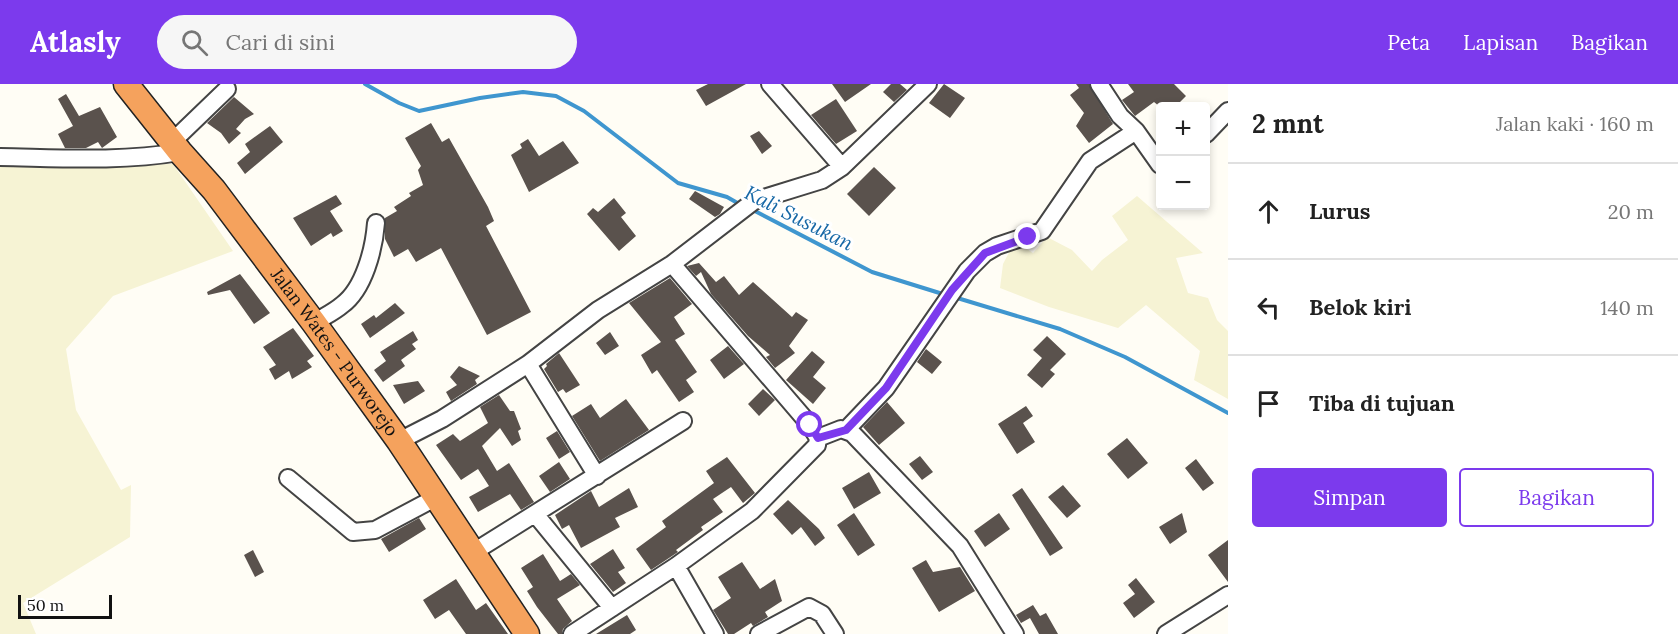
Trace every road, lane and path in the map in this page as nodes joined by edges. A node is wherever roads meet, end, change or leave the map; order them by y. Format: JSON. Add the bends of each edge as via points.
{"nodes":[{"id":1,"x":126,"y":84,"type":"edge"},
{"id":2,"x":770,"y":84,"type":"edge"},
{"id":3,"x":928,"y":84,"type":"edge"},
{"id":4,"x":1100,"y":84,"type":"edge"},
{"id":5,"x":227,"y":89,"type":"dead end"},
{"id":6,"x":1228,"y":111,"type":"edge"},
{"id":7,"x":1210,"y":130,"type":"edge"},
{"id":8,"x":1136,"y":131,"type":"junction"},
{"id":9,"x":176,"y":147,"type":"junction"},
{"id":10,"x":0,"y":157,"type":"edge"},
{"id":11,"x":1156,"y":158,"type":"edge"},
{"id":12,"x":842,"y":167,"type":"junction"},
{"id":13,"x":376,"y":223,"type":"dead end"},
{"id":14,"x":672,"y":264,"type":"junction"},
{"id":15,"x":314,"y":323,"type":"junction"},
{"id":16,"x":528,"y":364,"type":"junction"},
{"id":17,"x":684,"y":421,"type":"dead end"},
{"id":18,"x":846,"y":430,"type":"junction"},
{"id":19,"x":818,"y":438,"type":"junction"},
{"id":20,"x":399,"y":441,"type":"junction"},
{"id":21,"x":597,"y":476,"type":"junction"},
{"id":22,"x":288,"y":478,"type":"dead end"},
{"id":23,"x":435,"y":498,"type":"junction"},
{"id":24,"x":536,"y":515,"type":"junction"},
{"id":25,"x":472,"y":553,"type":"junction"},
{"id":26,"x":676,"y":566,"type":"junction"},
{"id":27,"x":1228,"y":595,"type":"edge"},
{"id":28,"x":612,"y":608,"type":"junction"},
{"id":29,"x":527,"y":634,"type":"edge"},
{"id":30,"x":572,"y":634,"type":"edge"},
{"id":31,"x":715,"y":634,"type":"edge"},
{"id":32,"x":759,"y":634,"type":"edge"},
{"id":33,"x":835,"y":634,"type":"edge"},
{"id":34,"x":1015,"y":634,"type":"edge"},
{"id":35,"x":1166,"y":634,"type":"edge"}],
"edges":[{"from":1,"to":9,"type":"highway","name":"Jalan Wates - Purworejo"},
{"from":2,"to":12,"type":"street"},
{"from":3,"to":12,"type":"street"},
{"from":4,"to":8,"type":"street","via":[[1120,116]]},
{"from":5,"to":9,"type":"street"},
{"from":6,"to":7,"type":"street"},
{"from":8,"to":11,"type":"street"},
{"from":8,"to":18,"type":"street","via":[[1090,161],[1042,231],[985,253],[948,295],[886,388]]},
{"from":9,"to":10,"type":"street","via":[[147,157]]},
{"from":9,"to":15,"type":"highway","name":"Jalan Wates - Purworejo","via":[[214,190]]},
{"from":12,"to":14,"type":"street","via":[[822,180],[754,201]]},
{"from":13,"to":15,"type":"street","via":[[360,283],[344,304]]},
{"from":14,"to":16,"type":"street","via":[[598,310]]},
{"from":14,"to":19,"type":"street"},
{"from":15,"to":20,"type":"highway","name":"Jalan Wates - Purworejo"},
{"from":16,"to":20,"type":"street","via":[[442,419]]},
{"from":16,"to":21,"type":"street"},
{"from":17,"to":21,"type":"street"},
{"from":18,"to":19,"type":"street"},
{"from":18,"to":34,"type":"street","via":[[960,546]]},
{"from":19,"to":26,"type":"street","via":[[812,452],[761,505]]},
{"from":20,"to":23,"type":"highway","name":"Jalan Wates - Purworejo"},
{"from":21,"to":24,"type":"street"},
{"from":22,"to":23,"type":"street","via":[[354,532],[375,530]]},
{"from":23,"to":25,"type":"highway","name":"Jalan Wates - Purworejo"},
{"from":24,"to":25,"type":"street"},
{"from":24,"to":28,"type":"street"},
{"from":25,"to":29,"type":"highway","name":"Jalan Wates - Purworejo"},
{"from":26,"to":28,"type":"street"},
{"from":26,"to":31,"type":"street"},
{"from":27,"to":35,"type":"street"},
{"from":28,"to":30,"type":"street"},
{"from":32,"to":33,"type":"street","via":[[809,607],[822,614]]}]}
